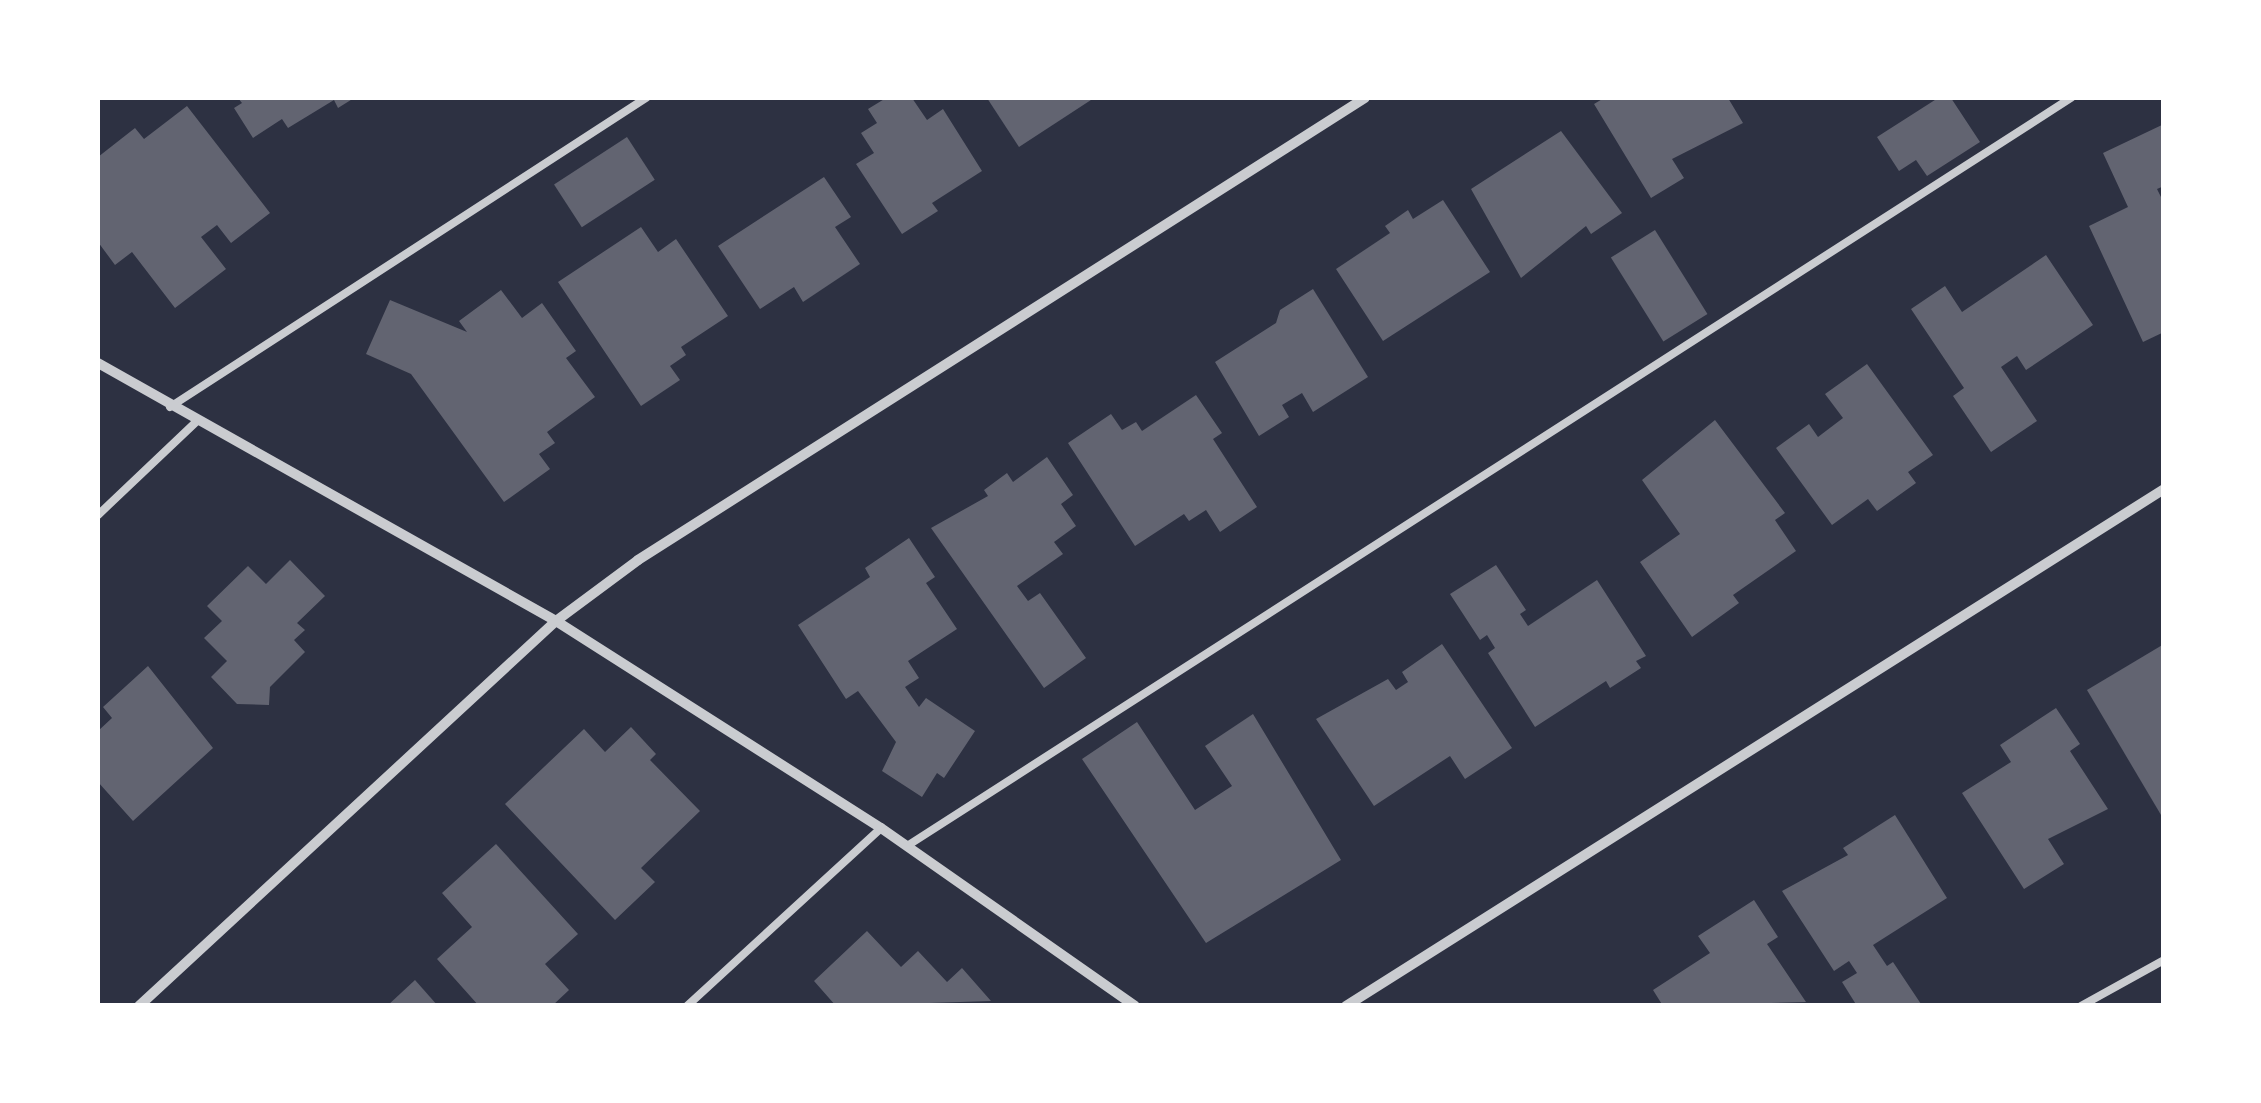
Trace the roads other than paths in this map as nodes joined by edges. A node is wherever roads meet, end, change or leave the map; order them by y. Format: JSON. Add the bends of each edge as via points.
{"nodes":[{"id":1,"x":646,"y":98,"type":"edge"},
{"id":2,"x":1365,"y":98,"type":"edge"},
{"id":3,"x":2071,"y":98,"type":"edge"},
{"id":4,"x":98,"y":363,"type":"edge"},
{"id":5,"x":170,"y":407,"type":"junction"},
{"id":6,"x":198,"y":420,"type":"junction"},
{"id":7,"x":2164,"y":489,"type":"edge"},
{"id":8,"x":98,"y":516,"type":"edge"},
{"id":9,"x":556,"y":621,"type":"junction"},
{"id":10,"x":880,"y":828,"type":"junction"},
{"id":11,"x":907,"y":846,"type":"junction"},
{"id":12,"x":2164,"y":960,"type":"edge"},
{"id":13,"x":139,"y":1006,"type":"edge"},
{"id":14,"x":688,"y":1006,"type":"edge"},
{"id":15,"x":1135,"y":1006,"type":"edge"},
{"id":16,"x":1346,"y":1006,"type":"edge"},
{"id":17,"x":2081,"y":1006,"type":"edge"}],
"edges":[{"from":1,"to":5,"type":"lane"},
{"from":2,"to":9,"type":"street","via":[[638,560]]},
{"from":3,"to":11,"type":"lane"},
{"from":4,"to":5,"type":"street"},
{"from":5,"to":6,"type":"street"},
{"from":6,"to":8,"type":"lane"},
{"from":6,"to":9,"type":"street"},
{"from":7,"to":16,"type":"street"},
{"from":9,"to":10,"type":"street"},
{"from":9,"to":13,"type":"street"},
{"from":10,"to":11,"type":"street"},
{"from":10,"to":14,"type":"lane"},
{"from":11,"to":15,"type":"street"},
{"from":12,"to":17,"type":"lane"}]}
